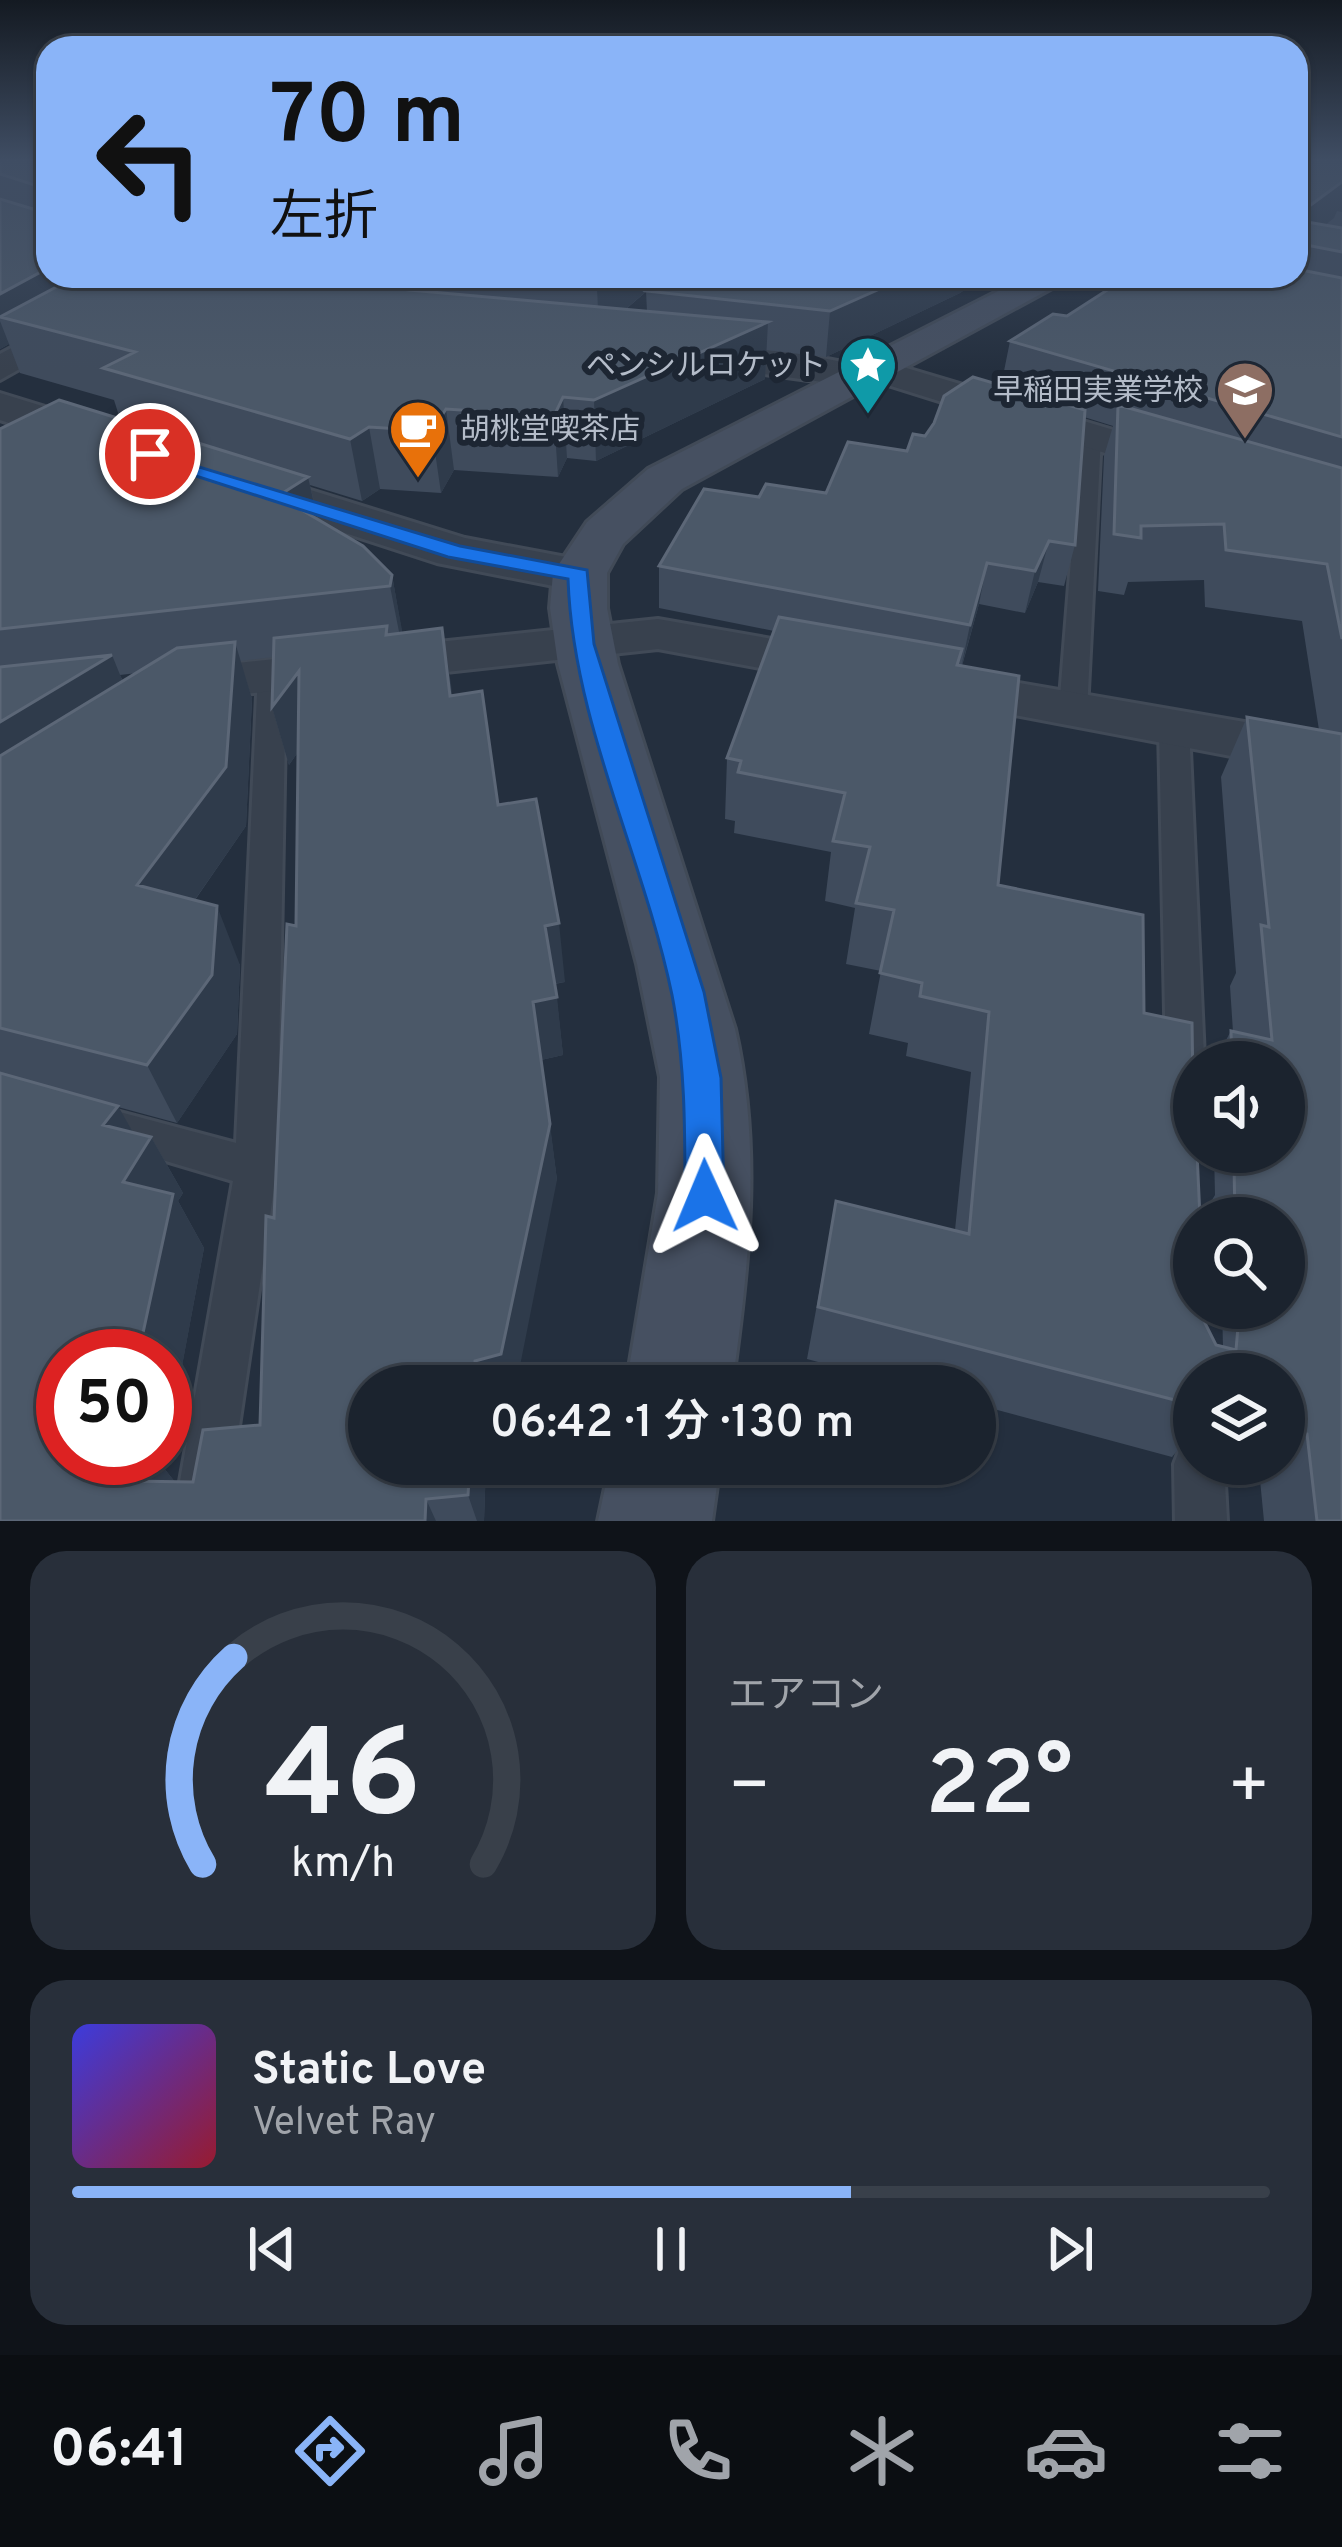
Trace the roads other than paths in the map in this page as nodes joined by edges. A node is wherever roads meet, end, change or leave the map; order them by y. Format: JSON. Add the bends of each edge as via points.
{"nodes":[{"id":1,"x":1032,"y":288,"type":"edge"},
{"id":2,"x":116,"y":300,"type":"edge"},
{"id":3,"x":653,"y":352,"type":"edge"},
{"id":4,"x":867,"y":372,"type":"junction"},
{"id":5,"x":5,"y":403,"type":"edge"},
{"id":6,"x":1091,"y":436,"type":"junction"},
{"id":7,"x":1228,"y":478,"type":"edge"},
{"id":8,"x":580,"y":609,"type":"junction"},
{"id":9,"x":272,"y":674,"type":"junction"},
{"id":10,"x":132,"y":706,"type":"edge"},
{"id":11,"x":1073,"y":710,"type":"junction"},
{"id":12,"x":1174,"y":728,"type":"junction"},
{"id":13,"x":1342,"y":758,"type":"edge"},
{"id":14,"x":1184,"y":1041,"type":"edge"},
{"id":15,"x":86,"y":1120,"type":"edge"},
{"id":16,"x":256,"y":1168,"type":"junction"},
{"id":17,"x":683,"y":1365,"type":"edge"},
{"id":18,"x":661,"y":1485,"type":"edge"},
{"id":19,"x":1200,"y":1485,"type":"edge"},
{"id":20,"x":199,"y":1521,"type":"edge"},
{"id":21,"x":655,"y":1521,"type":"edge"},
{"id":22,"x":1201,"y":1521,"type":"edge"}],
"edges":[{"from":1,"to":4,"type":"main road"},
{"from":2,"to":5,"type":"street"},
{"from":3,"to":4,"type":"street"},
{"from":4,"to":6,"type":"street"},
{"from":4,"to":8,"type":"main road","via":[[665,479],[614,523]]},
{"from":5,"to":8,"type":"street","via":[[456,552]]},
{"from":6,"to":7,"type":"street"},
{"from":6,"to":11,"type":"lane"},
{"from":8,"to":9,"type":"street"},
{"from":8,"to":11,"type":"street","via":[[658,634]]},
{"from":8,"to":17,"type":"main road","via":[[688,992],[703,1078],[705,1196]]},
{"from":9,"to":10,"type":"street","via":[[206,682]]},
{"from":9,"to":16,"type":"lane"},
{"from":11,"to":12,"type":"street"},
{"from":12,"to":13,"type":"street"},
{"from":12,"to":14,"type":"lane"},
{"from":15,"to":16,"type":"lane"},
{"from":16,"to":20,"type":"lane"},
{"from":18,"to":21,"type":"main road"},
{"from":19,"to":22,"type":"lane"}]}
